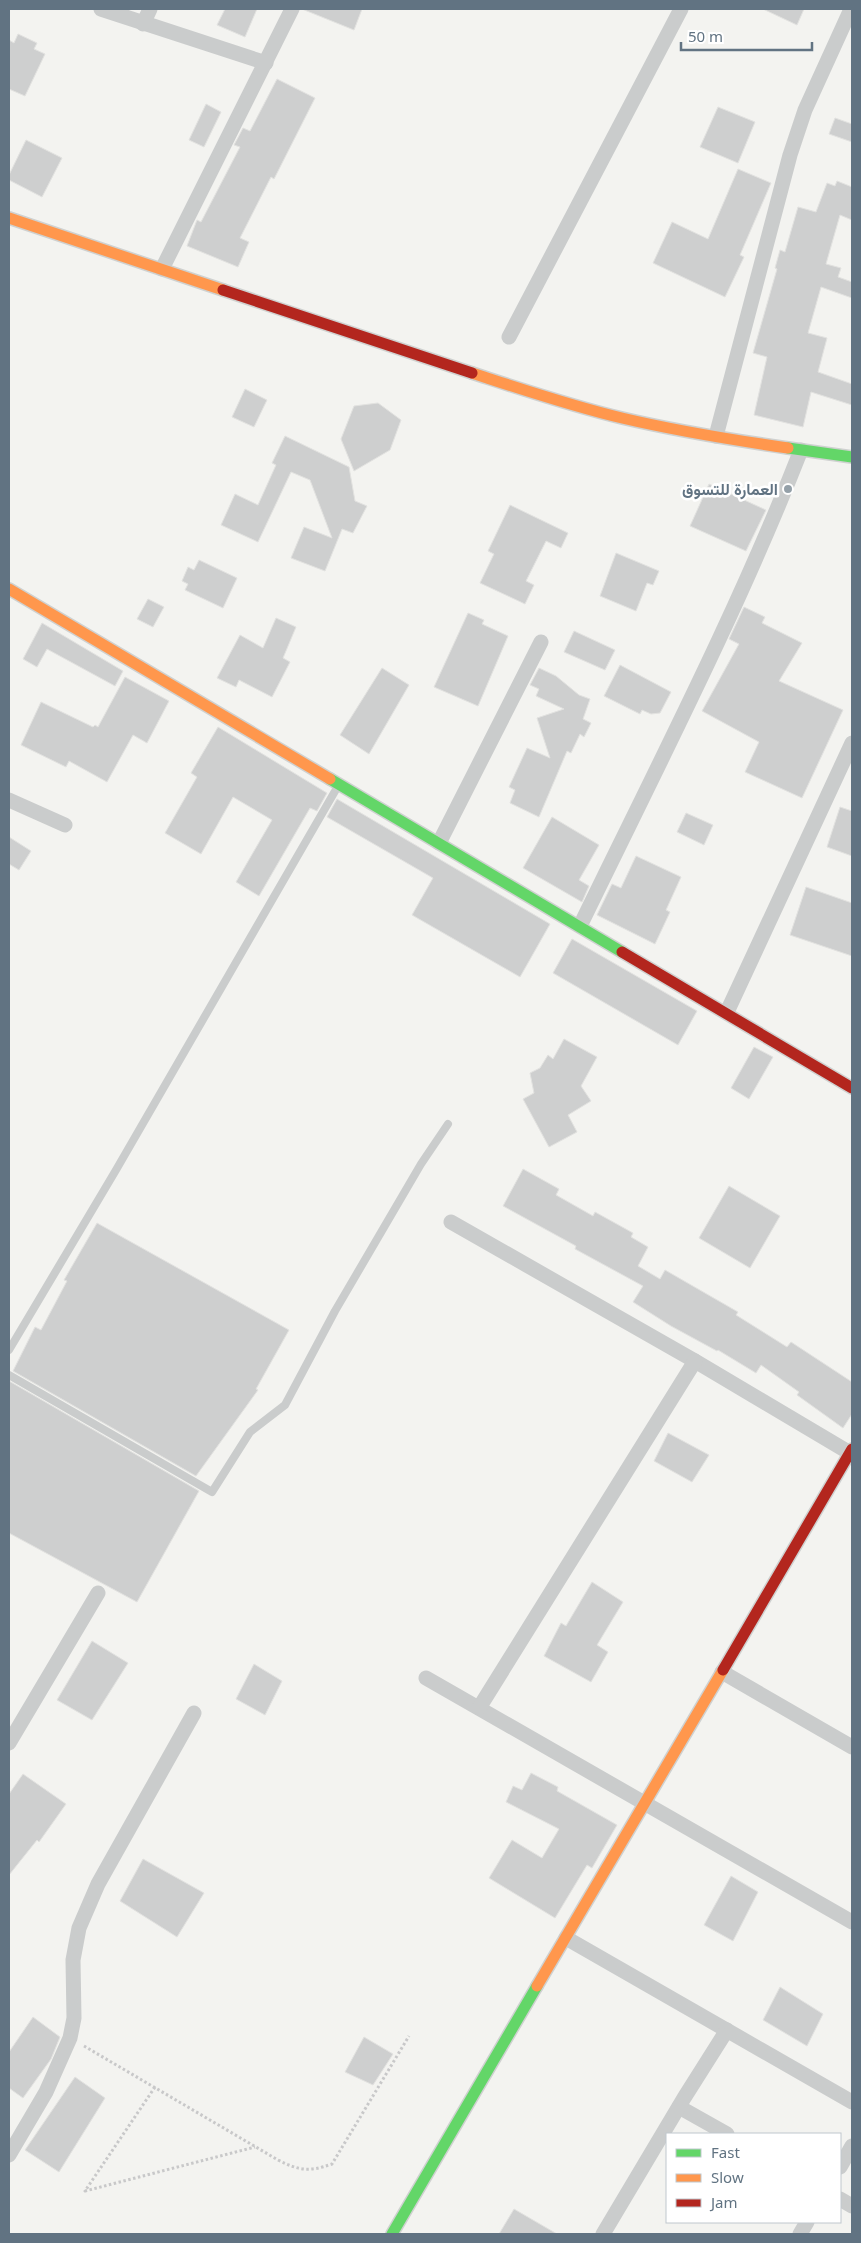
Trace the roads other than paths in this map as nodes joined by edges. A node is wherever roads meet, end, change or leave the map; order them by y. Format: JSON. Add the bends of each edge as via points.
{"nodes":[{"id":1,"x":101,"y":9,"type":"edge"},
{"id":2,"x":150,"y":9,"type":"edge"},
{"id":3,"x":292,"y":9,"type":"edge"},
{"id":4,"x":681,"y":9,"type":"edge"},
{"id":5,"x":851,"y":9,"type":"edge"},
{"id":6,"x":143,"y":24,"type":"junction"},
{"id":7,"x":266,"y":63,"type":"junction"},
{"id":8,"x":9,"y":218,"type":"edge"},
{"id":9,"x":162,"y":269,"type":"junction"},
{"id":10,"x":509,"y":337,"type":"dead end"},
{"id":11,"x":716,"y":436,"type":"junction"},
{"id":12,"x":801,"y":450,"type":"junction"},
{"id":13,"x":852,"y":456,"type":"edge"},
{"id":14,"x":9,"y":589,"type":"edge"},
{"id":15,"x":541,"y":642,"type":"dead end"},
{"id":16,"x":852,"y":743,"type":"edge"},
{"id":17,"x":339,"y":785,"type":"junction"},
{"id":18,"x":9,"y":800,"type":"edge"},
{"id":19,"x":65,"y":824,"type":"dead end"},
{"id":20,"x":439,"y":843,"type":"junction"},
{"id":21,"x":580,"y":926,"type":"junction"},
{"id":22,"x":727,"y":1012,"type":"junction"},
{"id":23,"x":852,"y":1088,"type":"edge"},
{"id":24,"x":448,"y":1124,"type":"dead end"},
{"id":25,"x":451,"y":1222,"type":"dead end"},
{"id":26,"x":9,"y":1350,"type":"edge"},
{"id":27,"x":695,"y":1361,"type":"junction"},
{"id":28,"x":9,"y":1375,"type":"edge"},
{"id":29,"x":851,"y":1451,"type":"edge"},
{"id":30,"x":98,"y":1593,"type":"dead end"},
{"id":31,"x":722,"y":1672,"type":"junction"},
{"id":32,"x":426,"y":1678,"type":"dead end"},
{"id":33,"x":479,"y":1708,"type":"junction"},
{"id":34,"x":194,"y":1713,"type":"dead end"},
{"id":35,"x":9,"y":1743,"type":"edge"},
{"id":36,"x":852,"y":1747,"type":"edge"},
{"id":37,"x":645,"y":1802,"type":"junction"},
{"id":38,"x":852,"y":1922,"type":"edge"},
{"id":39,"x":566,"y":1938,"type":"junction"},
{"id":40,"x":727,"y":2030,"type":"junction"},
{"id":41,"x":852,"y":2102,"type":"edge"},
{"id":42,"x":679,"y":2107,"type":"junction"},
{"id":43,"x":725,"y":2133,"type":"edge"},
{"id":44,"x":852,"y":2146,"type":"edge"},
{"id":45,"x":9,"y":2155,"type":"edge"},
{"id":46,"x":841,"y":2165,"type":"edge"},
{"id":47,"x":841,"y":2200,"type":"edge"},
{"id":48,"x":852,"y":2206,"type":"edge"},
{"id":49,"x":806,"y":2223,"type":"edge"},
{"id":50,"x":392,"y":2234,"type":"edge"},
{"id":51,"x":603,"y":2234,"type":"edge"},
{"id":52,"x":800,"y":2234,"type":"edge"}],
"edges":[{"from":1,"to":6,"type":"street"},
{"from":2,"to":6,"type":"street"},
{"from":3,"to":7,"type":"street"},
{"from":4,"to":10,"type":"street"},
{"from":5,"to":11,"type":"street","via":[[813,93],[790,155]]},
{"from":6,"to":7,"type":"street"},
{"from":7,"to":9,"type":"street"},
{"from":8,"to":9,"type":"street"},
{"from":9,"to":11,"type":"street","via":[[238,297],[550,398],[623,418]]},
{"from":11,"to":12,"type":"street"},
{"from":12,"to":13,"type":"street"},
{"from":12,"to":21,"type":"street","via":[[774,520],[730,617]]},
{"from":14,"to":17,"type":"street"},
{"from":15,"to":20,"type":"street"},
{"from":16,"to":22,"type":"street"},
{"from":17,"to":20,"type":"street"},
{"from":17,"to":26,"type":"lane"},
{"from":18,"to":19,"type":"street"},
{"from":20,"to":21,"type":"street"},
{"from":21,"to":22,"type":"street"},
{"from":22,"to":23,"type":"street"},
{"from":24,"to":28,"type":"lane","via":[[340,1302],[285,1404],[250,1432],[212,1492]]},
{"from":25,"to":27,"type":"street"},
{"from":27,"to":29,"type":"street"},
{"from":27,"to":33,"type":"street"},
{"from":29,"to":31,"type":"street"},
{"from":30,"to":35,"type":"street"},
{"from":31,"to":36,"type":"street"},
{"from":31,"to":37,"type":"street"},
{"from":32,"to":33,"type":"street"},
{"from":33,"to":37,"type":"street"},
{"from":34,"to":45,"type":"street","via":[[98,1884],[79,1928],[73,1960],[74,2018],[70,2038],[46,2092]]},
{"from":37,"to":38,"type":"street"},
{"from":37,"to":39,"type":"street"},
{"from":39,"to":40,"type":"street"},
{"from":39,"to":50,"type":"street"},
{"from":40,"to":41,"type":"street"},
{"from":40,"to":42,"type":"street"},
{"from":42,"to":43,"type":"street"},
{"from":42,"to":51,"type":"street"},
{"from":44,"to":46,"type":"street"},
{"from":47,"to":48,"type":"street"},
{"from":49,"to":52,"type":"street"}]}
